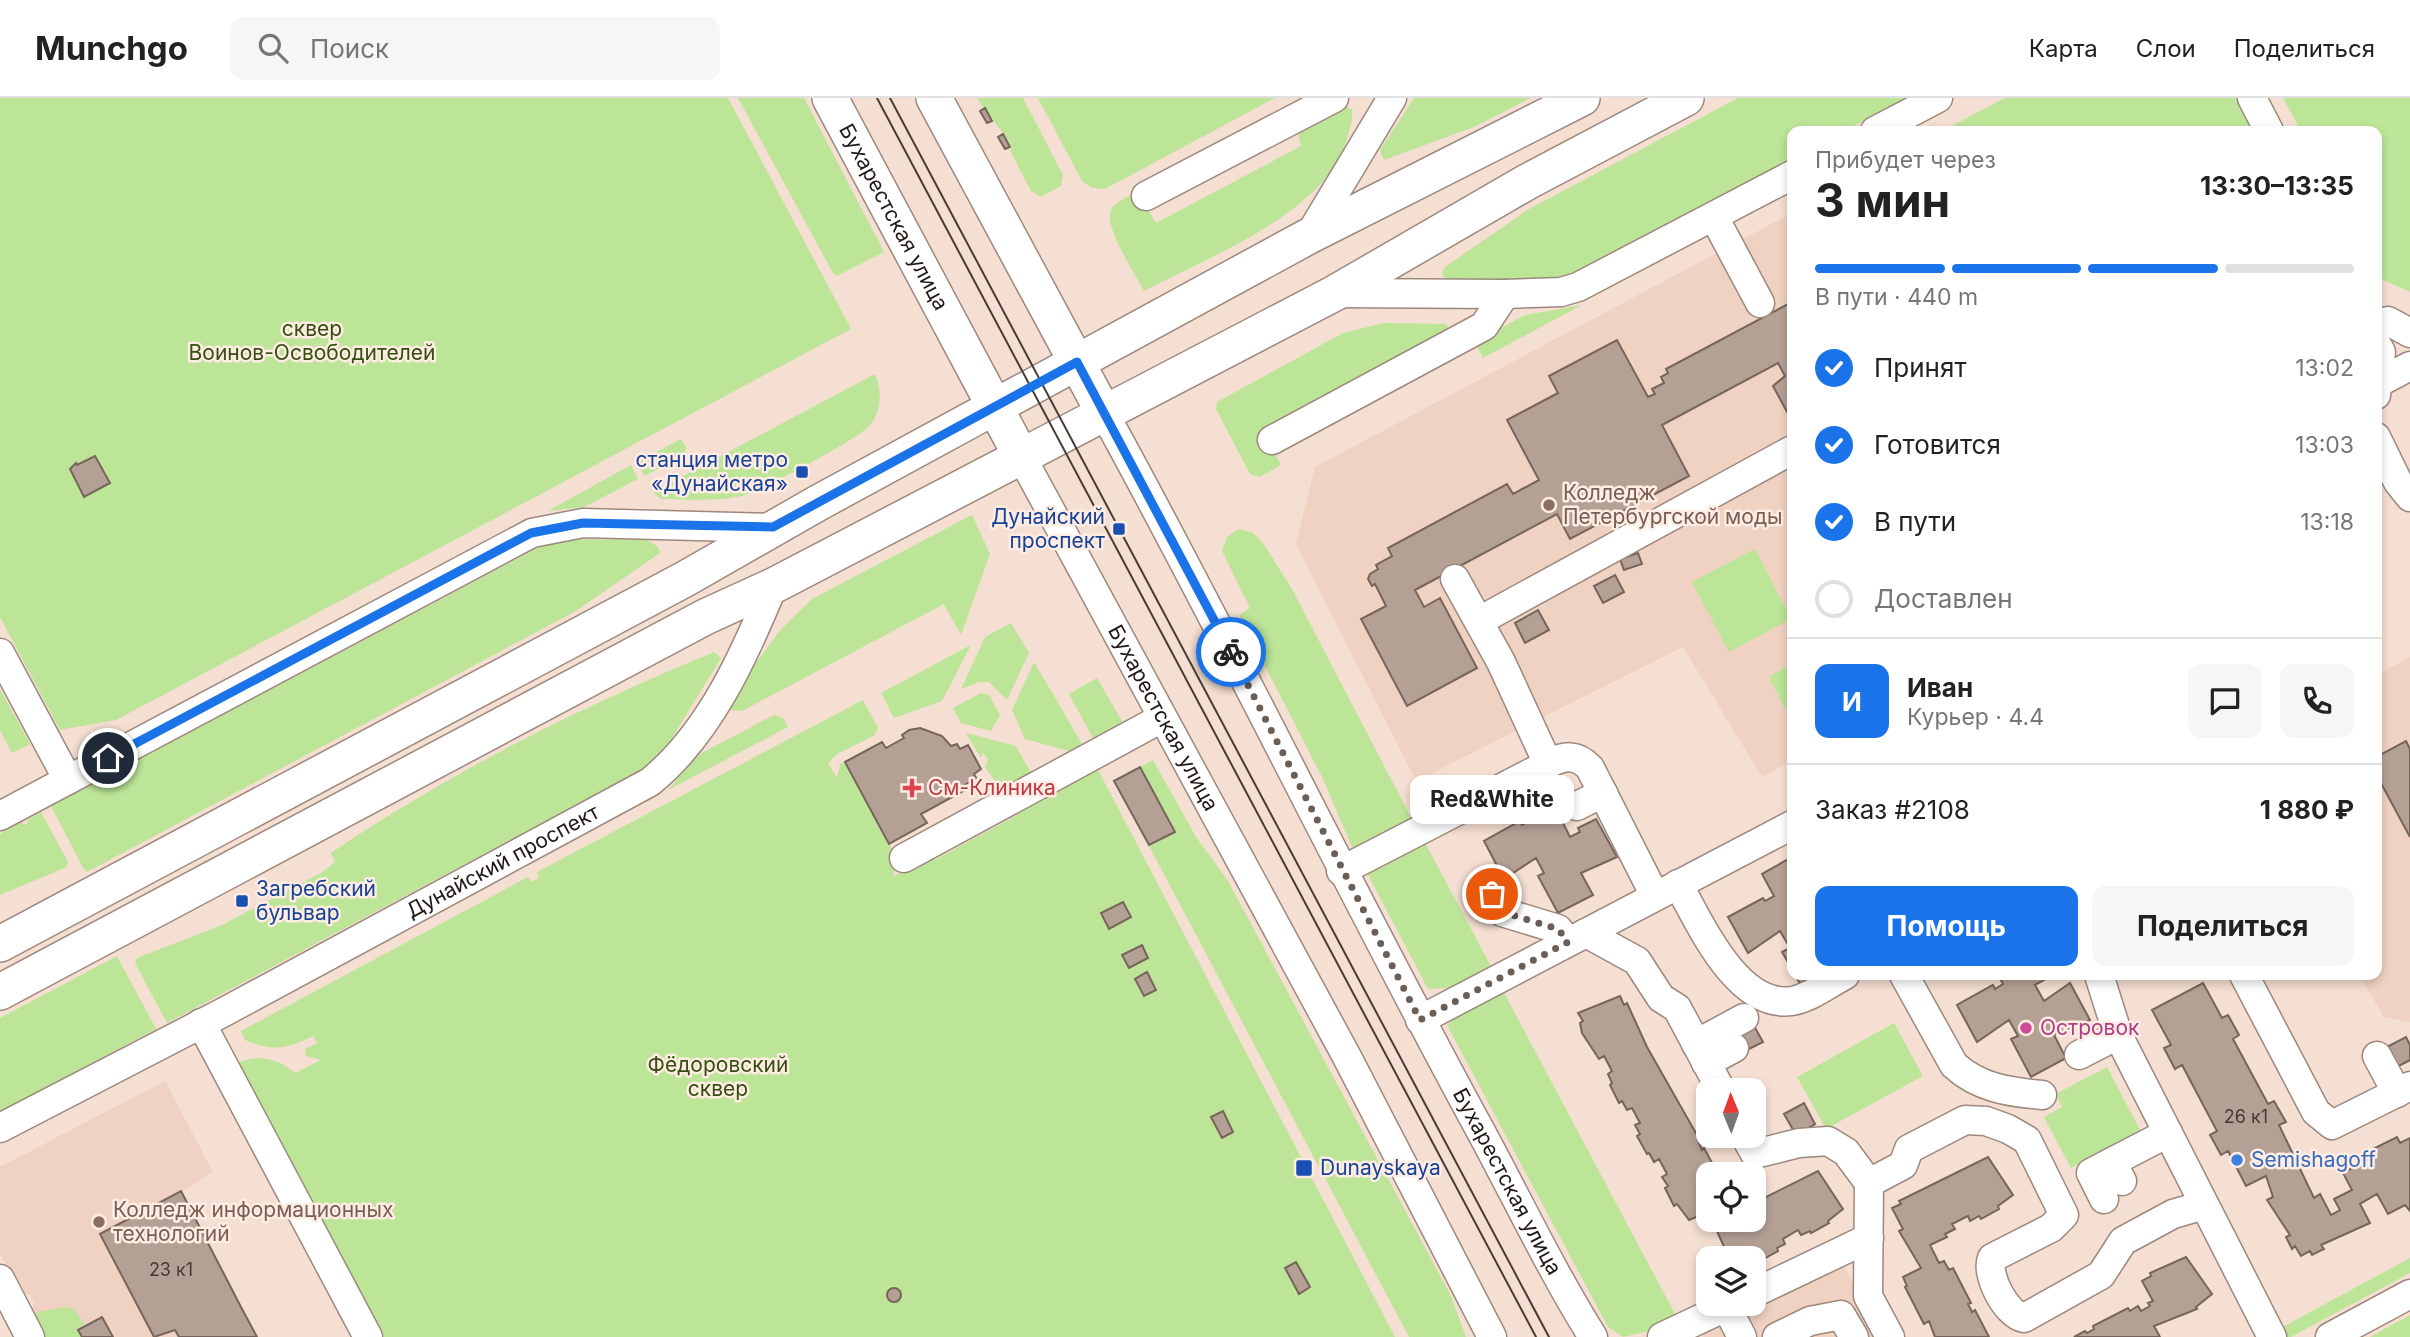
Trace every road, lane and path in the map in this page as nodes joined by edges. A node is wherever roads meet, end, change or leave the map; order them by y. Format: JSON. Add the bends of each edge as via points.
{"nodes":[{"id":1,"x":830,"y":98,"type":"edge"},
{"id":2,"x":934,"y":98,"type":"edge"},
{"id":3,"x":1334,"y":98,"type":"edge"},
{"id":4,"x":1582,"y":98,"type":"edge"},
{"id":5,"x":1686,"y":98,"type":"edge"},
{"id":6,"x":1938,"y":98,"type":"edge"},
{"id":7,"x":2252,"y":98,"type":"edge"},
{"id":8,"x":1380,"y":104,"type":"edge"},
{"id":9,"x":1885,"y":126,"type":"edge"},
{"id":10,"x":2266,"y":126,"type":"edge"},
{"id":11,"x":1787,"y":178,"type":"edge"},
{"id":12,"x":1146,"y":196,"type":"dead end"},
{"id":13,"x":1714,"y":217,"type":"junction"},
{"id":14,"x":1310,"y":236,"type":"junction"},
{"id":15,"x":1335,"y":293,"type":"junction"},
{"id":16,"x":1505,"y":294,"type":"junction"},
{"id":17,"x":1760,"y":303,"type":"dead end"},
{"id":18,"x":2382,"y":322,"type":"edge"},
{"id":19,"x":2410,"y":333,"type":"edge"},
{"id":20,"x":1077,"y":362,"type":"junction"},
{"id":21,"x":2410,"y":366,"type":"edge"},
{"id":22,"x":2382,"y":386,"type":"edge"},
{"id":23,"x":994,"y":407,"type":"junction"},
{"id":24,"x":1104,"y":413,"type":"junction"},
{"id":25,"x":1272,"y":440,"type":"dead end"},
{"id":26,"x":1787,"y":453,"type":"edge"},
{"id":27,"x":1021,"y":456,"type":"junction"},
{"id":28,"x":2383,"y":469,"type":"edge"},
{"id":29,"x":2410,"y":497,"type":"edge"},
{"id":30,"x":773,"y":527,"type":"junction"},
{"id":31,"x":1455,"y":579,"type":"dead end"},
{"id":32,"x":773,"y":586,"type":"junction"},
{"id":33,"x":1479,"y":621,"type":"junction"},
{"id":34,"x":0,"y":653,"type":"edge"},
{"id":35,"x":1162,"y":718,"type":"junction"},
{"id":36,"x":1548,"y":764,"type":"junction"},
{"id":37,"x":68,"y":780,"type":"junction"},
{"id":38,"x":1602,"y":793,"type":"junction"},
{"id":39,"x":1577,"y":806,"type":"dead end"},
{"id":40,"x":0,"y":816,"type":"edge"},
{"id":41,"x":1787,"y":827,"type":"edge"},
{"id":42,"x":904,"y":858,"type":"dead end"},
{"id":43,"x":1341,"y":871,"type":"junction"},
{"id":44,"x":1674,"y":881,"type":"junction"},
{"id":45,"x":1492,"y":894,"type":"dead end"},
{"id":46,"x":1577,"y":938,"type":"junction"},
{"id":47,"x":0,"y":944,"type":"edge"},
{"id":48,"x":1836,"y":980,"type":"edge"},
{"id":49,"x":1907,"y":980,"type":"edge"},
{"id":50,"x":2109,"y":980,"type":"edge"},
{"id":51,"x":2247,"y":980,"type":"edge"},
{"id":52,"x":0,"y":992,"type":"edge"},
{"id":53,"x":1744,"y":1018,"type":"dead end"},
{"id":54,"x":1420,"y":1020,"type":"junction"},
{"id":55,"x":201,"y":1023,"type":"junction"},
{"id":56,"x":2118,"y":1035,"type":"junction"},
{"id":57,"x":1734,"y":1048,"type":"dead end"},
{"id":58,"x":1701,"y":1053,"type":"junction"},
{"id":59,"x":2079,"y":1055,"type":"dead end"},
{"id":60,"x":2377,"y":1056,"type":"dead end"},
{"id":61,"x":1715,"y":1078,"type":"edge"},
{"id":62,"x":2403,"y":1089,"type":"edge"},
{"id":63,"x":2042,"y":1095,"type":"dead end"},
{"id":64,"x":0,"y":1128,"type":"edge"},
{"id":65,"x":2168,"y":1133,"type":"junction"},
{"id":66,"x":1766,"y":1147,"type":"edge"},
{"id":67,"x":1752,"y":1148,"type":"edge"},
{"id":68,"x":1765,"y":1148,"type":"edge"},
{"id":69,"x":2113,"y":1181,"type":"dead end"},
{"id":70,"x":1870,"y":1183,"type":"junction"},
{"id":71,"x":2204,"y":1205,"type":"junction"},
{"id":72,"x":1869,"y":1238,"type":"junction"},
{"id":73,"x":0,"y":1279,"type":"edge"},
{"id":74,"x":1766,"y":1287,"type":"edge"},
{"id":75,"x":2410,"y":1294,"type":"edge"},
{"id":76,"x":1706,"y":1316,"type":"edge"},
{"id":77,"x":1733,"y":1316,"type":"edge"},
{"id":78,"x":30,"y":1337,"type":"edge"},
{"id":79,"x":368,"y":1337,"type":"edge"},
{"id":80,"x":1492,"y":1337,"type":"edge"},
{"id":81,"x":1593,"y":1337,"type":"edge"},
{"id":82,"x":1662,"y":1337,"type":"edge"},
{"id":83,"x":1742,"y":1337,"type":"edge"},
{"id":84,"x":1777,"y":1337,"type":"edge"},
{"id":85,"x":1854,"y":1337,"type":"edge"},
{"id":86,"x":1890,"y":1337,"type":"edge"},
{"id":87,"x":2272,"y":1337,"type":"edge"},
{"id":88,"x":2330,"y":1337,"type":"edge"}],
"edges":[{"from":1,"to":23,"type":"main road","name":"Бухарестская улица"},
{"from":2,"to":20,"type":"main road","name":"Бухарестская улица"},
{"from":3,"to":12,"type":"street"},
{"from":4,"to":14,"type":"main road"},
{"from":5,"to":15,"type":"main road","via":[[1527,182]]},
{"from":6,"to":9,"type":"street"},
{"from":7,"to":10,"type":"street"},
{"from":8,"to":14,"type":"street"},
{"from":11,"to":13,"type":"street"},
{"from":13,"to":16,"type":"street","via":[[1578,287]]},
{"from":13,"to":17,"type":"street"},
{"from":14,"to":20,"type":"main road"},
{"from":15,"to":16,"type":"street"},
{"from":15,"to":24,"type":"main road"},
{"from":16,"to":25,"type":"street","via":[[1484,326]]},
{"from":18,"to":19,"type":"street"},
{"from":20,"to":23,"type":"main road"},
{"from":20,"to":24,"type":"main road","name":"Бухарестская улица"},
{"from":21,"to":22,"type":"street"},
{"from":23,"to":27,"type":"main road","name":"Бухарестская улица"},
{"from":23,"to":30,"type":"main road"},
{"from":24,"to":27,"type":"main road"},
{"from":24,"to":43,"type":"street","name":"Бухарестская улица","via":[[1290,763]]},
{"from":26,"to":33,"type":"street"},
{"from":27,"to":32,"type":"main road"},
{"from":27,"to":35,"type":"street","name":"Бухарестская улица"},
{"from":28,"to":29,"type":"street"},
{"from":30,"to":37,"type":"street","via":[[583,523],[531,533]]},
{"from":30,"to":47,"type":"main road","via":[[685,579]]},
{"from":31,"to":33,"type":"street"},
{"from":32,"to":52,"type":"main road","via":[[705,617]]},
{"from":32,"to":55,"type":"street","name":"Дунайский проспект","via":[[749,644],[692,741],[650,782]]},
{"from":33,"to":36,"type":"street"},
{"from":34,"to":37,"type":"street"},
{"from":35,"to":42,"type":"street"},
{"from":35,"to":80,"type":"street","name":"Бухарестская улица","via":[[1347,1056]]},
{"from":36,"to":38,"type":"street","via":[[1560,758],[1582,759]]},
{"from":36,"to":43,"type":"street"},
{"from":37,"to":40,"type":"street"},
{"from":38,"to":39,"type":"street"},
{"from":38,"to":44,"type":"street"},
{"from":41,"to":44,"type":"street"},
{"from":43,"to":54,"type":"street","name":"Бухарестская улица"},
{"from":44,"to":46,"type":"street"},
{"from":44,"to":48,"type":"street","via":[[1725,967],[1768,998],[1780,1002],[1801,999]]},
{"from":45,"to":46,"type":"street","via":[[1502,912]]},
{"from":46,"to":54,"type":"street"},
{"from":46,"to":58,"type":"street","via":[[1637,961],[1661,999],[1677,1008]]},
{"from":49,"to":63,"type":"street","via":[[1954,1065],[1963,1073],[1996,1088]]},
{"from":50,"to":56,"type":"street"},
{"from":51,"to":62,"type":"street","via":[[2316,1112],[2332,1125]]},
{"from":53,"to":58,"type":"street"},
{"from":54,"to":81,"type":"street","name":"Бухарестская улица"},
{"from":55,"to":64,"type":"street","name":"Дунайский проспект"},
{"from":55,"to":79,"type":"street"},
{"from":56,"to":59,"type":"street"},
{"from":56,"to":65,"type":"street"},
{"from":57,"to":58,"type":"street"},
{"from":58,"to":61,"type":"street"},
{"from":60,"to":62,"type":"street"},
{"from":65,"to":69,"type":"street"},
{"from":65,"to":71,"type":"street"},
{"from":66,"to":70,"type":"street","via":[[1787,1135],[1836,1145]]},
{"from":67,"to":68,"type":"street","via":[[1755,1154]]},
{"from":70,"to":71,"type":"street","via":[[1903,1165],[1909,1149],[1965,1120],[1986,1121],[2028,1140],[2064,1215],[2051,1228],[1990,1263],[1991,1275],[2011,1312],[2024,1318],[2101,1275],[2123,1241],[2173,1214]]},
{"from":70,"to":72,"type":"street"},
{"from":71,"to":87,"type":"street"},
{"from":72,"to":74,"type":"street"},
{"from":72,"to":86,"type":"street","via":[[1868,1296]]},
{"from":73,"to":78,"type":"street"},
{"from":75,"to":88,"type":"street"},
{"from":76,"to":82,"type":"street"},
{"from":77,"to":83,"type":"street"},
{"from":84,"to":85,"type":"street","via":[[1810,1321],[1841,1315]]}]}
